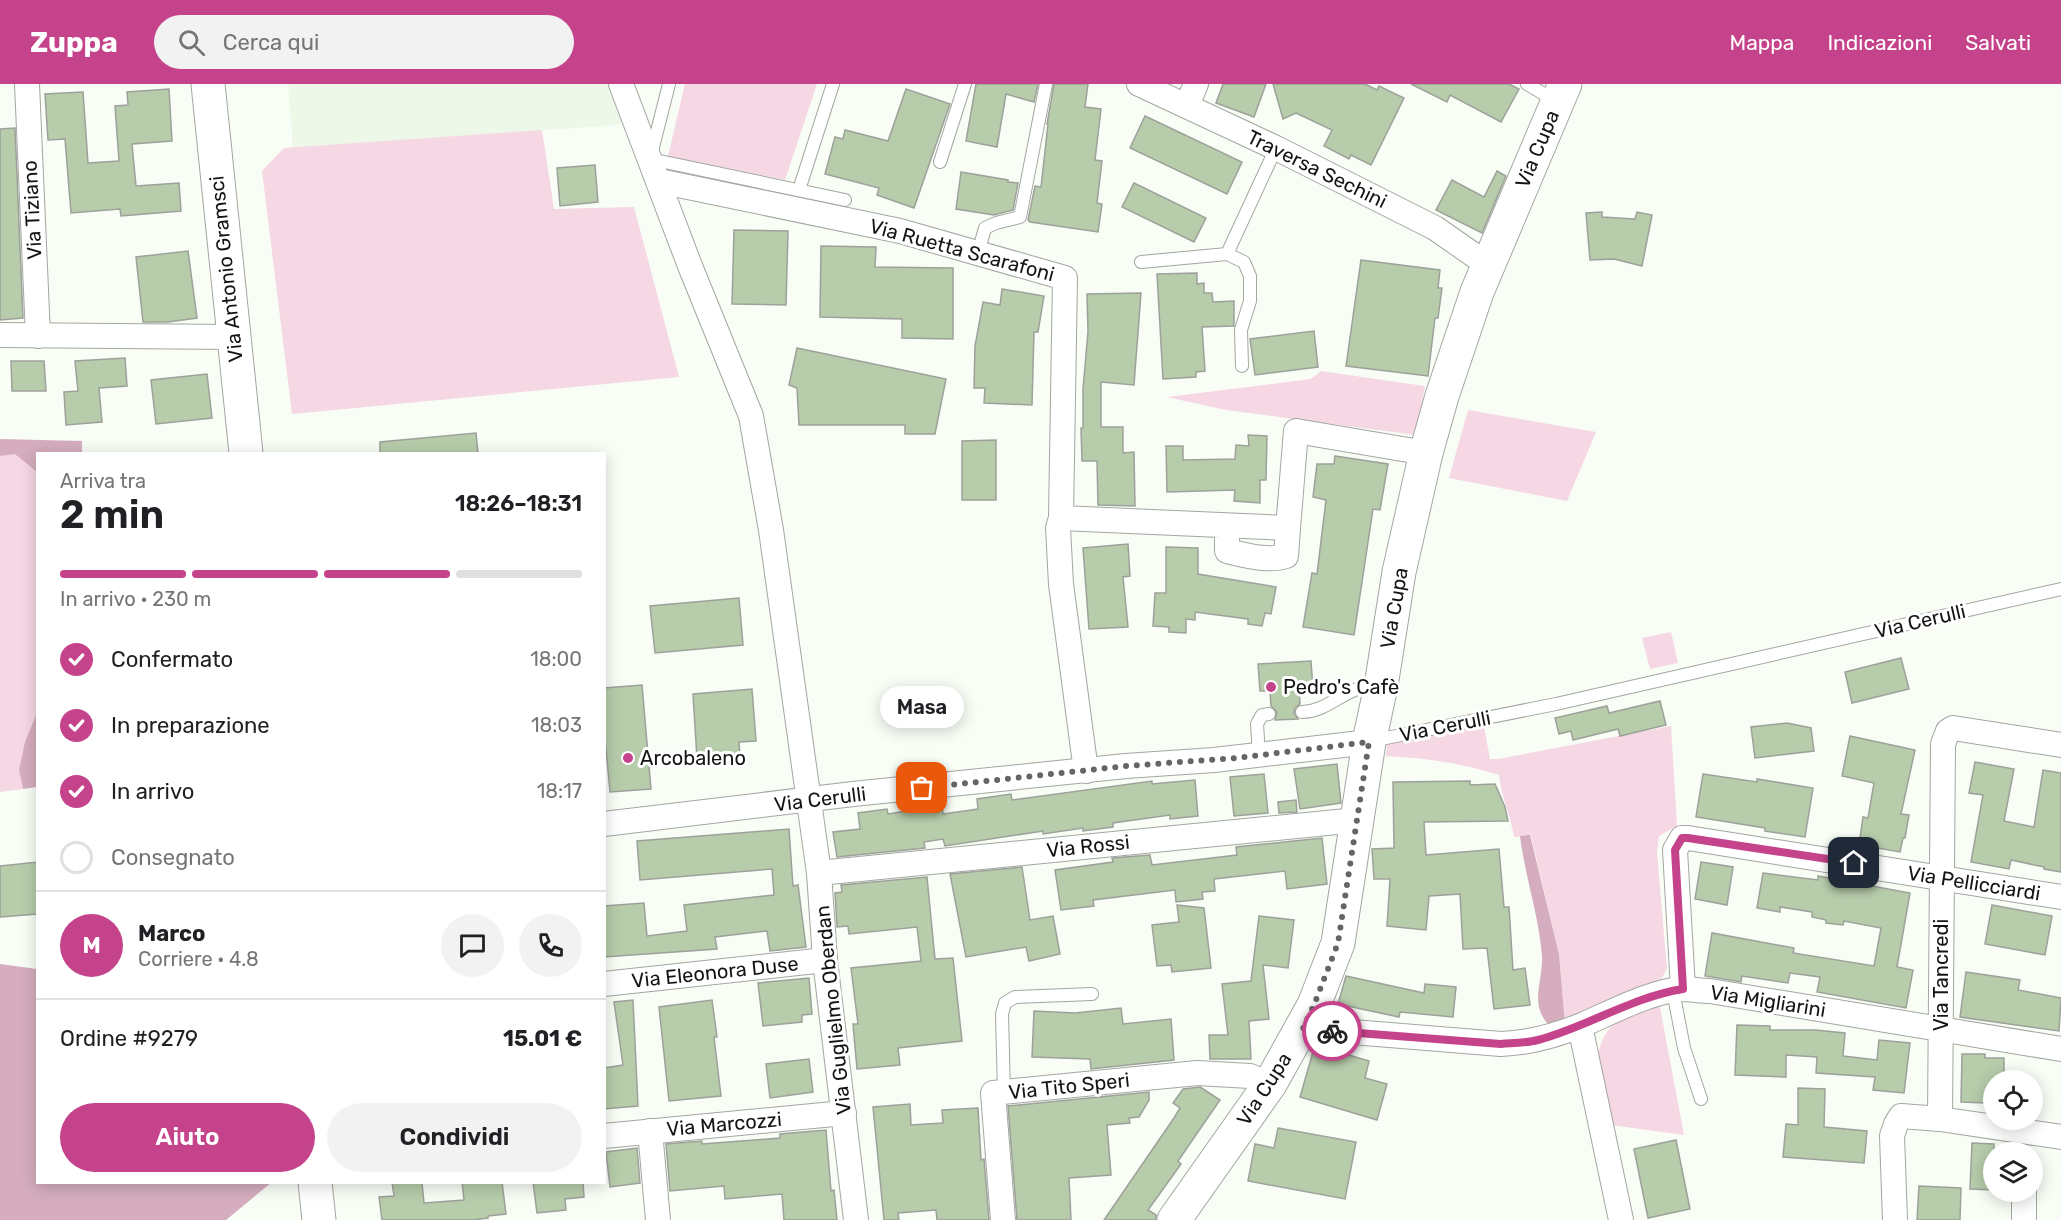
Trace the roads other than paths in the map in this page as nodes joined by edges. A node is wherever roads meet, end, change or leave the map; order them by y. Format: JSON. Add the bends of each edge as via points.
{"nodes":[{"id":1,"x":27,"y":84,"type":"edge"},
{"id":2,"x":208,"y":84,"type":"edge"},
{"id":3,"x":621,"y":84,"type":"edge"},
{"id":4,"x":669,"y":84,"type":"edge"},
{"id":5,"x":833,"y":84,"type":"edge"},
{"id":6,"x":965,"y":84,"type":"edge"},
{"id":7,"x":1046,"y":84,"type":"edge"},
{"id":8,"x":1139,"y":84,"type":"edge"},
{"id":9,"x":1527,"y":84,"type":"edge"},
{"id":10,"x":1183,"y":93,"type":"edge"},
{"id":11,"x":1561,"y":93,"type":"edge"},
{"id":12,"x":1276,"y":148,"type":"junction"},
{"id":13,"x":940,"y":162,"type":"dead end"},
{"id":14,"x":655,"y":170,"type":"junction"},
{"id":15,"x":799,"y":190,"type":"junction"},
{"id":16,"x":845,"y":200,"type":"dead end"},
{"id":17,"x":978,"y":253,"type":"junction"},
{"id":18,"x":1227,"y":254,"type":"junction"},
{"id":19,"x":1141,"y":262,"type":"dead end"},
{"id":20,"x":1488,"y":265,"type":"junction"},
{"id":21,"x":0,"y":335,"type":"edge"},
{"id":22,"x":38,"y":336,"type":"junction"},
{"id":23,"x":234,"y":338,"type":"junction"},
{"id":24,"x":1242,"y":366,"type":"dead end"},
{"id":25,"x":246,"y":452,"type":"edge"},
{"id":26,"x":1426,"y":453,"type":"junction"},
{"id":27,"x":1061,"y":518,"type":"junction"},
{"id":28,"x":2061,"y":589,"type":"edge"},
{"id":29,"x":1381,"y":686,"type":"junction"},
{"id":30,"x":1302,"y":712,"type":"dead end"},
{"id":31,"x":1269,"y":714,"type":"dead end"},
{"id":32,"x":1369,"y":742,"type":"junction"},
{"id":33,"x":2061,"y":745,"type":"edge"},
{"id":34,"x":1258,"y":755,"type":"junction"},
{"id":35,"x":1086,"y":771,"type":"junction"},
{"id":36,"x":809,"y":800,"type":"junction"},
{"id":37,"x":1357,"y":820,"type":"junction"},
{"id":38,"x":606,"y":824,"type":"edge"},
{"id":39,"x":819,"y":873,"type":"junction"},
{"id":40,"x":1942,"y":877,"type":"junction"},
{"id":41,"x":2061,"y":897,"type":"edge"},
{"id":42,"x":825,"y":960,"type":"junction"},
{"id":43,"x":606,"y":984,"type":"edge"},
{"id":44,"x":1678,"y":990,"type":"junction"},
{"id":45,"x":1092,"y":994,"type":"dead end"},
{"id":46,"x":1580,"y":1026,"type":"junction"},
{"id":47,"x":1303,"y":1028,"type":"junction"},
{"id":48,"x":1941,"y":1028,"type":"junction"},
{"id":49,"x":2061,"y":1049,"type":"edge"},
{"id":50,"x":1270,"y":1084,"type":"junction"},
{"id":51,"x":1004,"y":1092,"type":"junction"},
{"id":52,"x":1701,"y":1099,"type":"dead end"},
{"id":53,"x":844,"y":1113,"type":"junction"},
{"id":54,"x":1940,"y":1119,"type":"junction"},
{"id":55,"x":650,"y":1131,"type":"junction"},
{"id":56,"x":606,"y":1136,"type":"edge"},
{"id":57,"x":2061,"y":1137,"type":"edge"},
{"id":58,"x":2026,"y":1142,"type":"edge"},
{"id":59,"x":315,"y":1184,"type":"edge"},
{"id":60,"x":2024,"y":1202,"type":"edge"},
{"id":61,"x":319,"y":1220,"type":"edge"},
{"id":62,"x":658,"y":1220,"type":"edge"},
{"id":63,"x":856,"y":1220,"type":"edge"},
{"id":64,"x":1004,"y":1220,"type":"edge"},
{"id":65,"x":1174,"y":1220,"type":"edge"},
{"id":66,"x":1622,"y":1220,"type":"edge"},
{"id":67,"x":1894,"y":1220,"type":"edge"},
{"id":68,"x":2024,"y":1220,"type":"edge"}],
"edges":[{"from":1,"to":22,"type":"street","name":"Via Tiziano"},
{"from":2,"to":23,"type":"street","name":"Via Antonio Gramsci"},
{"from":3,"to":14,"type":"street"},
{"from":4,"to":14,"type":"lane"},
{"from":5,"to":15,"type":"lane"},
{"from":6,"to":13,"type":"lane"},
{"from":7,"to":17,"type":"lane","via":[[1020,218],[985,228]]},
{"from":8,"to":10,"type":"street","name":"Traversa Sechini"},
{"from":9,"to":11,"type":"lane"},
{"from":10,"to":12,"type":"street","name":"Traversa Sechini"},
{"from":11,"to":20,"type":"street","name":"Via Cupa"},
{"from":12,"to":18,"type":"lane"},
{"from":12,"to":20,"type":"street","name":"Traversa Sechini","via":[[1435,228]]},
{"from":14,"to":15,"type":"lane"},
{"from":14,"to":17,"type":"street","name":"Via Ruetta Scarafoni"},
{"from":14,"to":36,"type":"street","via":[[751,416]]},
{"from":15,"to":16,"type":"lane"},
{"from":17,"to":27,"type":"street","name":"Via Ruetta Scarafoni","via":[[1065,278]]},
{"from":18,"to":19,"type":"lane"},
{"from":18,"to":24,"type":"lane","via":[[1244,262],[1250,276],[1250,301],[1241,330]]},
{"from":20,"to":26,"type":"street","name":"Via Cupa"},
{"from":21,"to":22,"type":"street"},
{"from":22,"to":23,"type":"street"},
{"from":23,"to":25,"type":"street","name":"Via Antonio Gramsci"},
{"from":26,"to":27,"type":"street","via":[[1296,431],[1286,556],[1279,558],[1227,550],[1227,526]]},
{"from":26,"to":29,"type":"street","name":"Via Cupa","via":[[1399,572]]},
{"from":27,"to":35,"type":"street","via":[[1061,584]]},
{"from":28,"to":32,"type":"lane","name":"Via Cerulli","via":[[1556,704]]},
{"from":29,"to":30,"type":"lane","via":[[1361,686],[1315,711]]},
{"from":29,"to":32,"type":"street","name":"Via Cupa"},
{"from":31,"to":34,"type":"lane","via":[[1262,715],[1257,724]]},
{"from":32,"to":34,"type":"street","name":"Via Cerulli"},
{"from":32,"to":37,"type":"street","name":"Via Cupa"},
{"from":33,"to":40,"type":"street","name":"Via Tancredi","via":[[1953,728],[1948,731],[1943,744]]},
{"from":34,"to":35,"type":"street","name":"Via Cerulli"},
{"from":35,"to":36,"type":"street","name":"Via Cerulli"},
{"from":36,"to":38,"type":"street","name":"Via Cerulli"},
{"from":36,"to":39,"type":"street","name":"Via Guglielmo Oberdan"},
{"from":37,"to":39,"type":"street","name":"Via Rossi"},
{"from":37,"to":47,"type":"street","name":"Via Cupa","via":[[1338,943]]},
{"from":39,"to":42,"type":"street","name":"Via Guglielmo Oberdan"},
{"from":40,"to":41,"type":"street","name":"Via Pellicciardi"},
{"from":40,"to":44,"type":"street","name":"Via Pellicciardi","via":[[1682,838],[1675,850]]},
{"from":40,"to":48,"type":"street","name":"Via Tancredi"},
{"from":42,"to":43,"type":"street","name":"Via Eleonora Duse"},
{"from":42,"to":53,"type":"street","name":"Via Guglielmo Oberdan"},
{"from":44,"to":46,"type":"street","name":"Via Migliarini","via":[[1625,1006]]},
{"from":44,"to":48,"type":"street","name":"Via Migliarini","via":[[1710,991]]},
{"from":44,"to":52,"type":"lane","via":[[1684,1048]]},
{"from":45,"to":51,"type":"lane","via":[[1015,997],[1005,1003]]},
{"from":46,"to":47,"type":"street","name":"Via Migliarini","via":[[1536,1041],[1501,1044]]},
{"from":46,"to":66,"type":"street"},
{"from":47,"to":50,"type":"street","name":"Via Cupa"},
{"from":48,"to":49,"type":"street","name":"Via Migliarini"},
{"from":48,"to":54,"type":"street","name":"Via Tancredi"},
{"from":50,"to":51,"type":"street","name":"Via Tito Speri","via":[[1250,1076],[1197,1073]]},
{"from":50,"to":65,"type":"street","name":"Via Cupa"},
{"from":51,"to":64,"type":"street","name":"Via Tito Speri","via":[[993,1093]]},
{"from":53,"to":55,"type":"street","name":"Via Marcozzi"},
{"from":53,"to":63,"type":"street","name":"Via Guglielmo Oberdan"},
{"from":54,"to":58,"type":"street"},
{"from":54,"to":67,"type":"street","via":[[1906,1115],[1898,1120],[1892,1136]]},
{"from":55,"to":56,"type":"street","name":"Via Marcozzi"},
{"from":55,"to":62,"type":"street"},
{"from":57,"to":58,"type":"street"},
{"from":59,"to":61,"type":"street"},
{"from":60,"to":68,"type":"street"}]}
